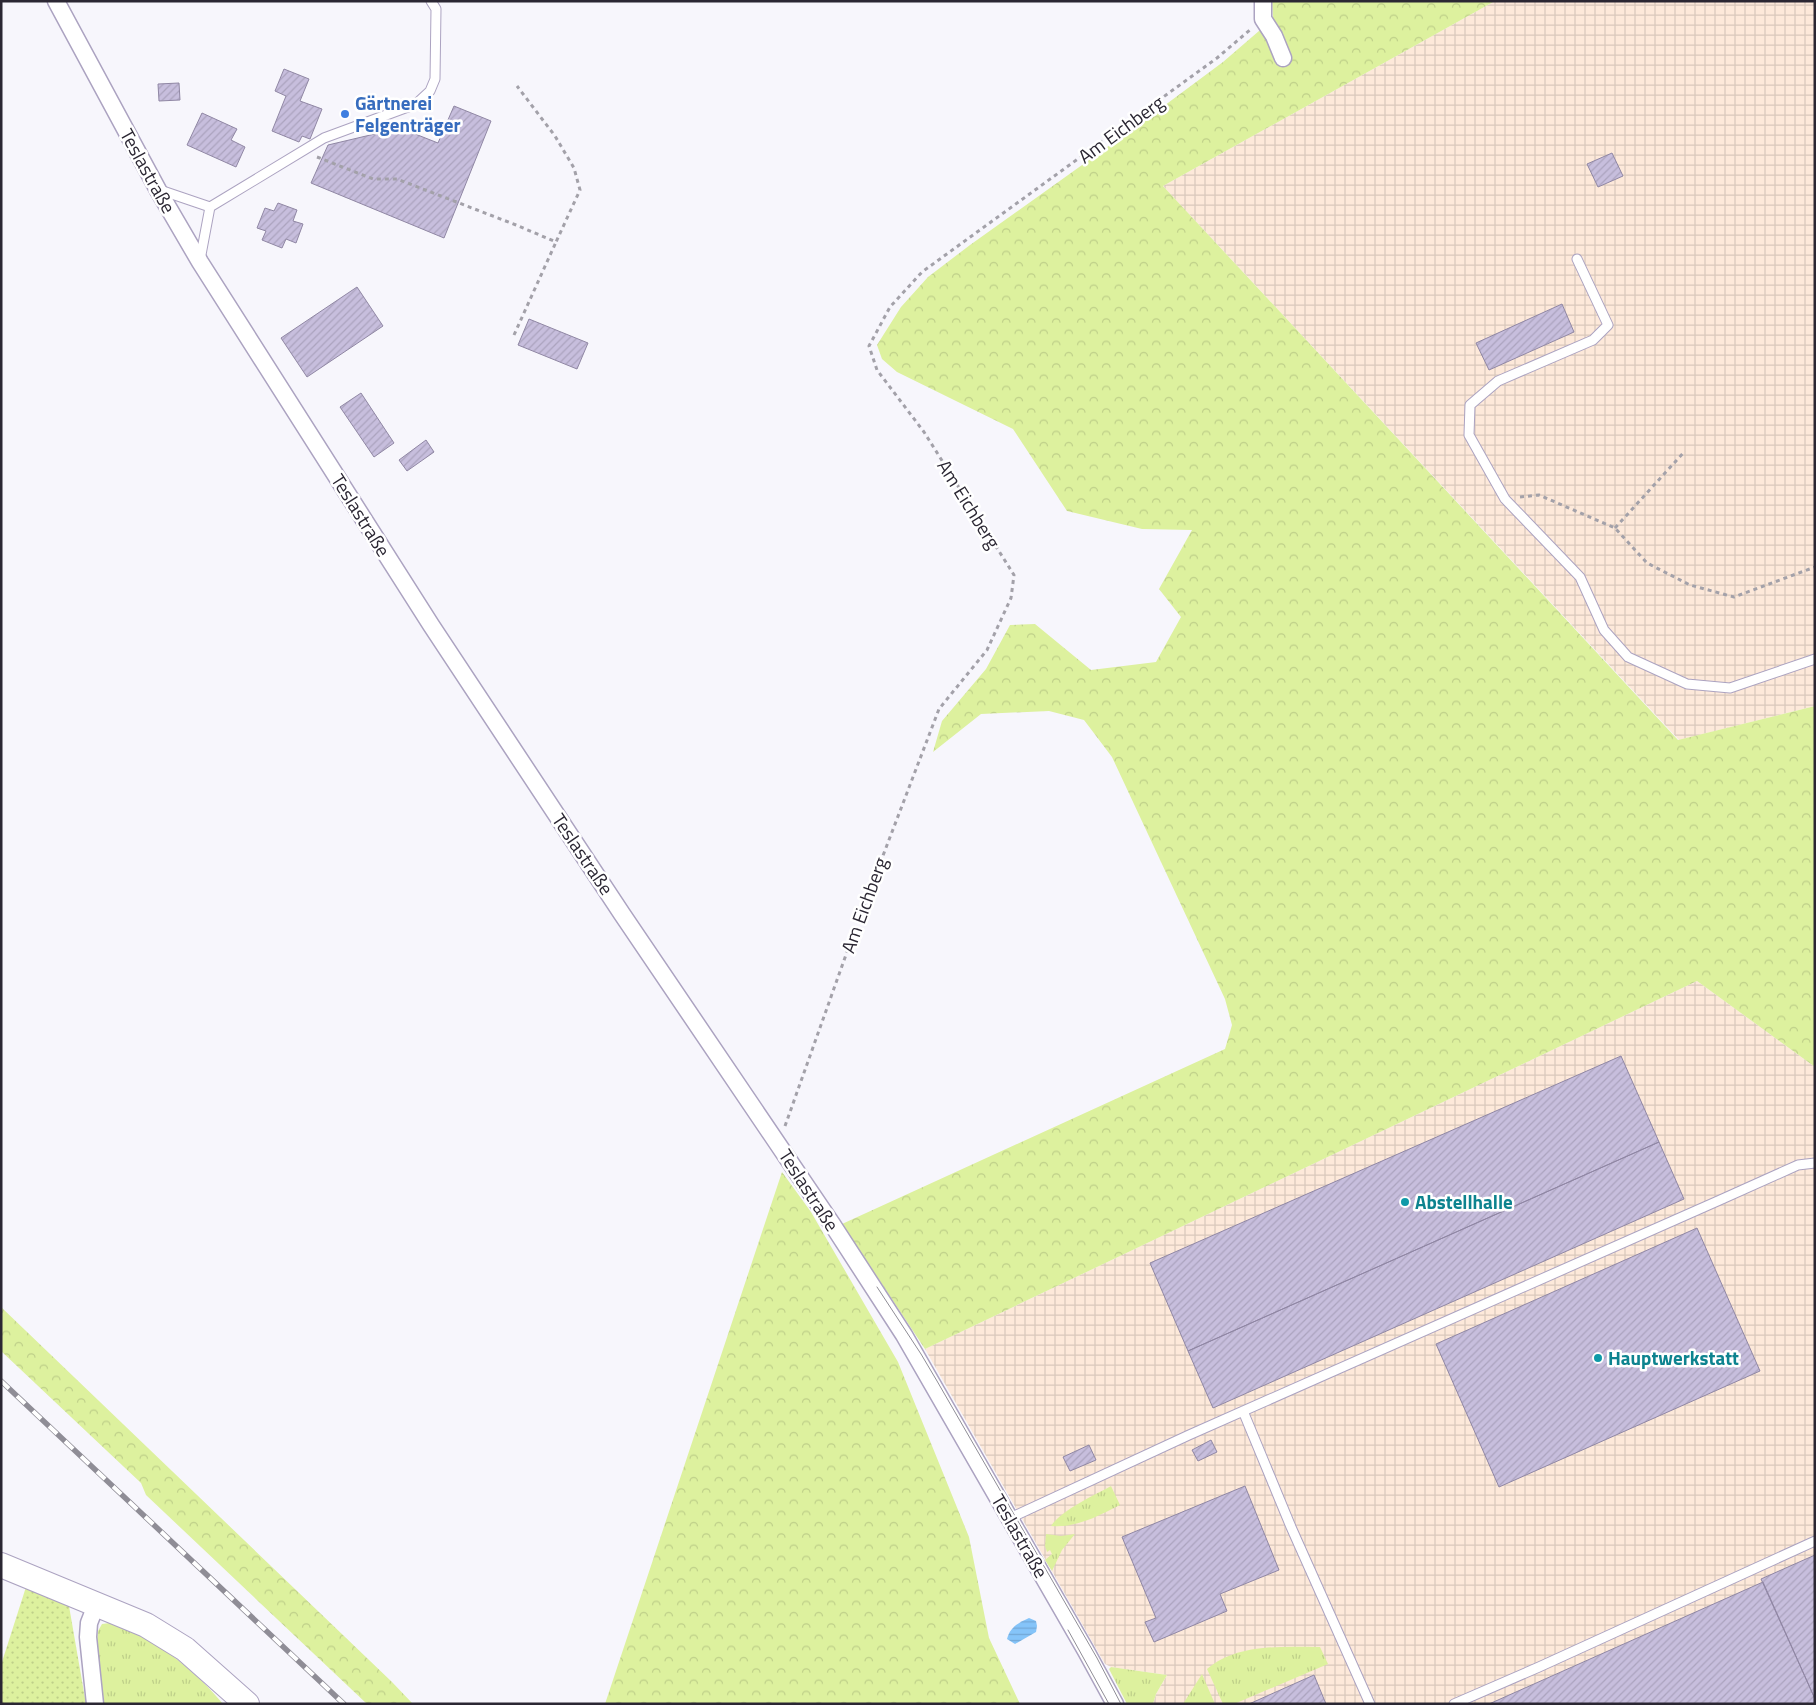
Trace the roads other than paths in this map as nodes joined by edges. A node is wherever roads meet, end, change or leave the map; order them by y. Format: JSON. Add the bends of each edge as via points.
{"nodes":[{"id":1,"x":56,"y":1,"type":"edge"},
{"id":2,"x":431,"y":1,"type":"edge"},
{"id":3,"x":1263,"y":1,"type":"edge"},
{"id":4,"x":1283,"y":58,"type":"dead end"},
{"id":5,"x":158,"y":190,"type":"junction"},
{"id":6,"x":210,"y":207,"type":"junction"},
{"id":7,"x":1577,"y":259,"type":"dead end"},
{"id":8,"x":200,"y":262,"type":"junction"},
{"id":9,"x":1815,"y":659,"type":"edge"},
{"id":10,"x":1815,"y":1163,"type":"edge"},
{"id":11,"x":1243,"y":1411,"type":"junction"},
{"id":12,"x":1010,"y":1518,"type":"junction"},
{"id":13,"x":1815,"y":1541,"type":"edge"},
{"id":14,"x":1,"y":1565,"type":"edge"},
{"id":15,"x":96,"y":1605,"type":"junction"},
{"id":16,"x":95,"y":1704,"type":"edge"},
{"id":17,"x":246,"y":1704,"type":"edge"},
{"id":18,"x":1115,"y":1704,"type":"edge"},
{"id":19,"x":1370,"y":1704,"type":"edge"},
{"id":20,"x":1454,"y":1704,"type":"edge"}],
"edges":[{"from":1,"to":5,"type":"street","name":"Teslastraße"},
{"from":2,"to":6,"type":"lane","via":[[436,9],[436,60],[435,79],[430,91],[416,104],[324,138]]},
{"from":3,"to":4,"type":"street","via":[[1263,19]]},
{"from":5,"to":6,"type":"lane"},
{"from":5,"to":8,"type":"street","name":"Teslastraße"},
{"from":6,"to":8,"type":"lane"},
{"from":7,"to":9,"type":"lane","via":[[1608,325],[1593,340],[1498,381],[1470,405],[1469,435],[1505,498],[1580,577],[1604,630],[1628,657],[1687,684],[1730,688]]},
{"from":8,"to":12,"type":"street","name":"Teslastraße","via":[[436,634],[904,1335]]},
{"from":10,"to":11,"type":"lane","via":[[1798,1165]]},
{"from":11,"to":12,"type":"lane"},
{"from":11,"to":19,"type":"lane"},
{"from":12,"to":18,"type":"street","name":"Teslastraße"},
{"from":13,"to":20,"type":"lane"},
{"from":14,"to":15,"type":"main road"},
{"from":15,"to":16,"type":"street","via":[[89,1622],[88,1637]]},
{"from":15,"to":17,"type":"main road","via":[[146,1625],[185,1648]]}]}
